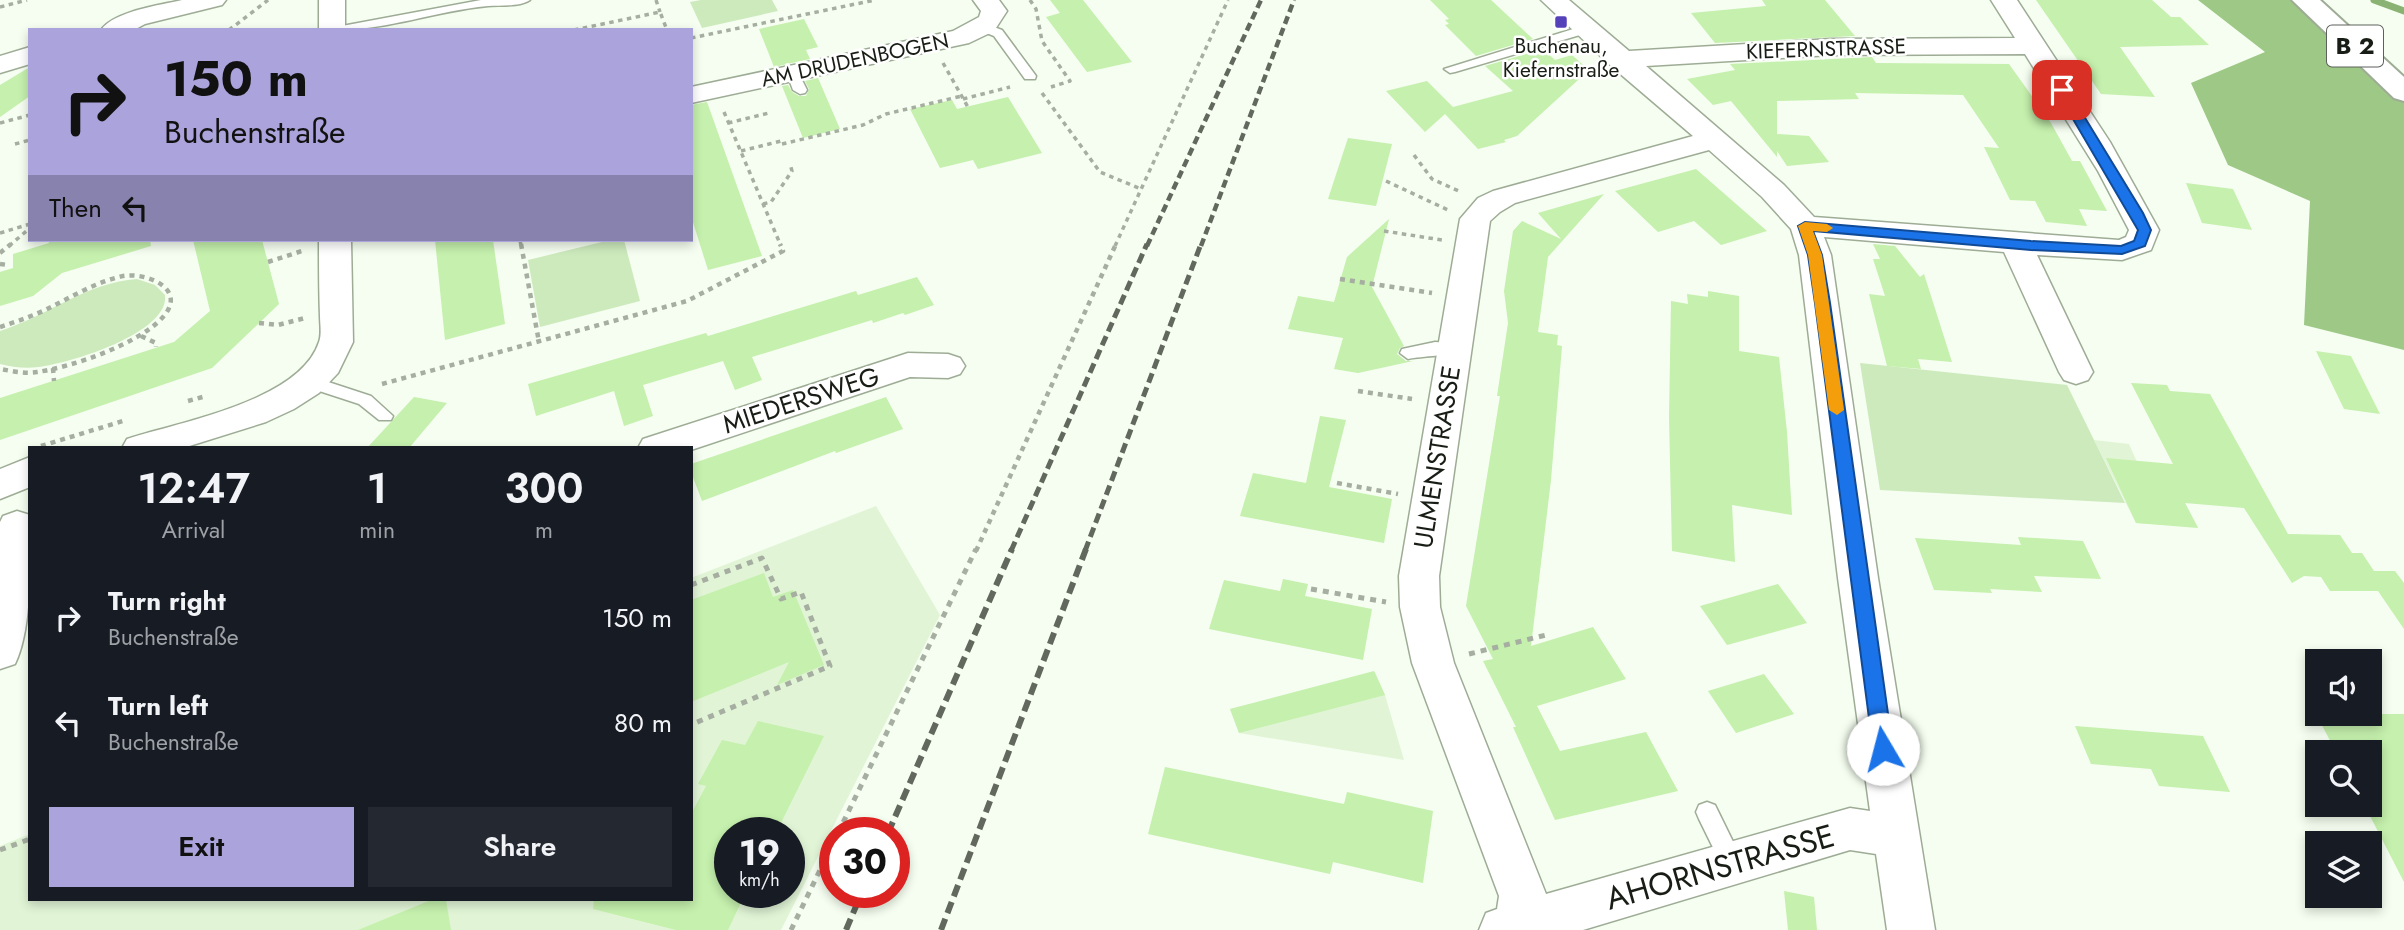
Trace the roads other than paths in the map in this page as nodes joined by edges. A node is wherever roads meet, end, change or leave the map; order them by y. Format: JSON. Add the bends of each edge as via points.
{"nodes":[{"id":1,"x":213,"y":0,"type":"edge"},
{"id":2,"x":332,"y":0,"type":"edge"},
{"id":3,"x":524,"y":0,"type":"edge"},
{"id":4,"x":986,"y":0,"type":"edge"},
{"id":5,"x":1554,"y":0,"type":"edge"},
{"id":6,"x":2004,"y":0,"type":"edge"},
{"id":7,"x":2305,"y":0,"type":"edge"},
{"id":8,"x":983,"y":27,"type":"junction"},
{"id":9,"x":118,"y":28,"type":"edge"},
{"id":10,"x":332,"y":28,"type":"edge"},
{"id":11,"x":353,"y":28,"type":"edge"},
{"id":12,"x":1586,"y":29,"type":"junction"},
{"id":13,"x":2032,"y":46,"type":"junction"},
{"id":14,"x":28,"y":56,"type":"edge"},
{"id":15,"x":1620,"y":60,"type":"junction"},
{"id":16,"x":0,"y":64,"type":"edge"},
{"id":17,"x":1450,"y":69,"type":"dead end"},
{"id":18,"x":1030,"y":76,"type":"road end"},
{"id":19,"x":2404,"y":92,"type":"edge"},
{"id":20,"x":704,"y":93,"type":"edge"},
{"id":21,"x":1712,"y":140,"type":"junction"},
{"id":22,"x":1805,"y":226,"type":"junction"},
{"id":23,"x":324,"y":244,"type":"edge"},
{"id":24,"x":2016,"y":245,"type":"junction"},
{"id":25,"x":1453,"y":349,"type":"junction"},
{"id":26,"x":1408,"y":353,"type":"dead end"},
{"id":27,"x":948,"y":366,"type":"dead end"},
{"id":28,"x":2076,"y":372,"type":"dead end"},
{"id":29,"x":310,"y":382,"type":"junction"},
{"id":30,"x":385,"y":416,"type":"dead end"},
{"id":31,"x":137,"y":433,"type":"edge"},
{"id":32,"x":662,"y":446,"type":"edge"},
{"id":33,"x":28,"y":472,"type":"edge"},
{"id":34,"x":0,"y":485,"type":"edge"},
{"id":35,"x":15,"y":525,"type":"edge"},
{"id":36,"x":0,"y":652,"type":"edge"},
{"id":37,"x":28,"y":655,"type":"edge"},
{"id":38,"x":0,"y":664,"type":"edge"},
{"id":39,"x":1706,"y":812,"type":"dead end"},
{"id":40,"x":1898,"y":836,"type":"junction"},
{"id":41,"x":1732,"y":863,"type":"junction"},
{"id":42,"x":1513,"y":928,"type":"edge"},
{"id":43,"x":1912,"y":930,"type":"edge"}],
"edges":[{"from":1,"to":9,"type":"street","via":[[136,19]]},
{"from":2,"to":10,"type":"street"},
{"from":3,"to":11,"type":"lane"},
{"from":4,"to":8,"type":"street","name":"AM DRUDENBOGEN","via":[[994,11]]},
{"from":5,"to":12,"type":"street"},
{"from":6,"to":13,"type":"street"},
{"from":7,"to":19,"type":"main road","number":"B 2"},
{"from":8,"to":18,"type":"lane","via":[[998,33]]},
{"from":8,"to":20,"type":"street","name":"AM DRUDENBOGEN","via":[[796,82]]},
{"from":12,"to":15,"type":"street"},
{"from":12,"to":17,"type":"lane"},
{"from":13,"to":15,"type":"street","name":"KIEFERNSTRASSE","via":[[1832,47]]},
{"from":13,"to":24,"type":"street","via":[[2101,151],[2144,230],[2140,243],[2122,250]]},
{"from":14,"to":16,"type":"street"},
{"from":15,"to":21,"type":"street"},
{"from":21,"to":22,"type":"street","via":[[1773,191]]},
{"from":21,"to":25,"type":"street","name":"ULMENSTRASSE","via":[[1557,180],[1489,205],[1475,219]]},
{"from":22,"to":24,"type":"street"},
{"from":22,"to":40,"type":"street","via":[[1815,255]]},
{"from":23,"to":29,"type":"street","via":[[327,363]]},
{"from":24,"to":28,"type":"street"},
{"from":25,"to":26,"type":"lane"},
{"from":25,"to":42,"type":"street","name":"ULMENSTRASSE","via":[[1419,576],[1420,607],[1433,663],[1523,896]]},
{"from":27,"to":32,"type":"street","name":"MIEDERSWEG","via":[[908,365]]},
{"from":29,"to":30,"type":"lane","via":[[365,400]]},
{"from":29,"to":31,"type":"street","via":[[272,404]]},
{"from":33,"to":34,"type":"street"},
{"from":35,"to":36,"type":"street"},
{"from":37,"to":38,"type":"street"},
{"from":39,"to":41,"type":"lane"},
{"from":40,"to":41,"type":"street","name":"AHORNSTRASSE","via":[[1850,830]]},
{"from":40,"to":43,"type":"street"},
{"from":41,"to":42,"type":"street","name":"AHORNSTRASSE"}]}
